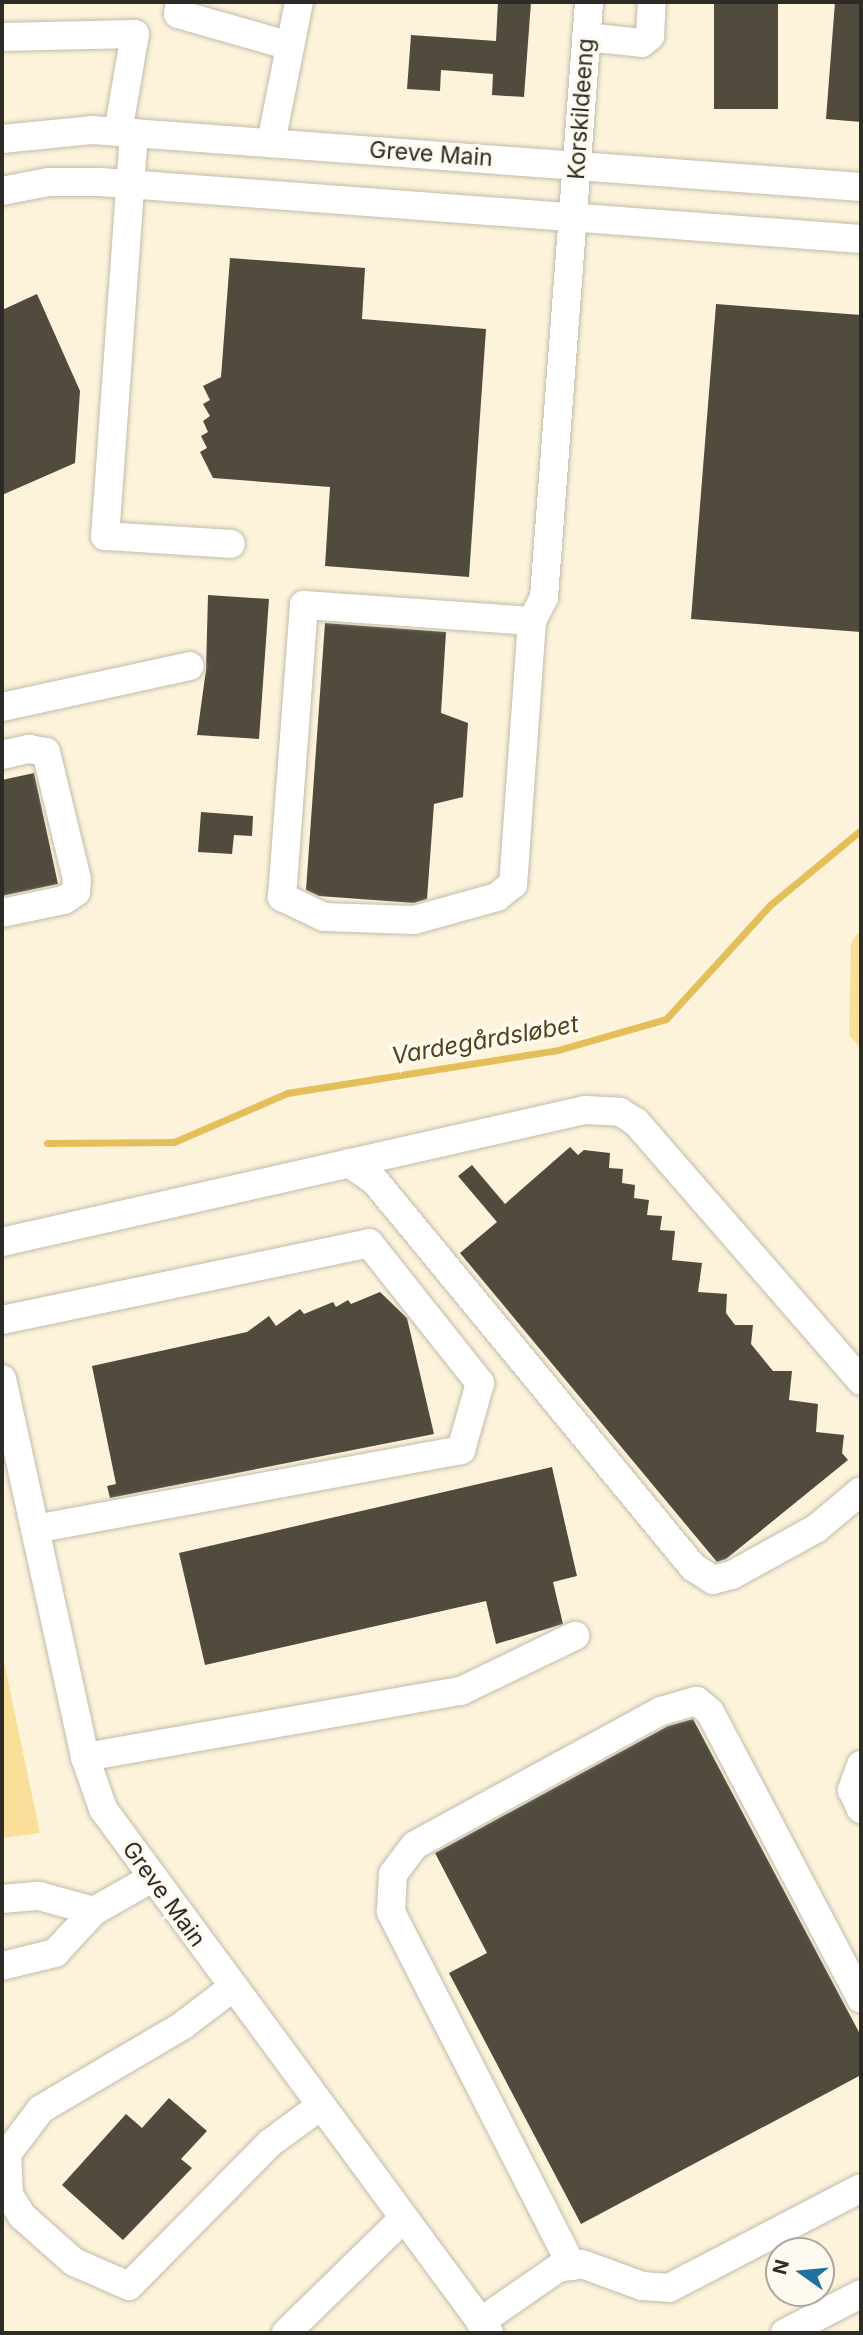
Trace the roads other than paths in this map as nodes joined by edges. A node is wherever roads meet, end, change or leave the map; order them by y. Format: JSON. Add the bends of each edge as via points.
{"nodes":[{"id":1,"x":180,"y":2,"type":"edge"},
{"id":2,"x":299,"y":2,"type":"edge"},
{"id":3,"x":589,"y":2,"type":"edge"},
{"id":4,"x":652,"y":2,"type":"edge"},
{"id":5,"x":2,"y":37,"type":"edge"},
{"id":6,"x":586,"y":37,"type":"junction"},
{"id":7,"x":290,"y":46,"type":"junction"},
{"id":8,"x":126,"y":133,"type":"junction"},
{"id":9,"x":2,"y":139,"type":"edge"},
{"id":10,"x":271,"y":143,"type":"junction"},
{"id":11,"x":577,"y":165,"type":"junction"},
{"id":12,"x":131,"y":184,"type":"junction"},
{"id":13,"x":861,"y":187,"type":"edge"},
{"id":14,"x":2,"y":191,"type":"edge"},
{"id":15,"x":575,"y":216,"type":"junction"},
{"id":16,"x":861,"y":239,"type":"edge"},
{"id":17,"x":231,"y":544,"type":"dead end"},
{"id":18,"x":538,"y":609,"type":"junction"},
{"id":19,"x":190,"y":666,"type":"dead end"},
{"id":20,"x":2,"y":707,"type":"edge"},
{"id":21,"x":2,"y":755,"type":"edge"},
{"id":22,"x":2,"y":913,"type":"edge"},
{"id":23,"x":349,"y":1163,"type":"junction"},
{"id":24,"x":2,"y":1242,"type":"edge"},
{"id":25,"x":2,"y":1320,"type":"edge"},
{"id":26,"x":861,"y":1381,"type":"edge"},
{"id":27,"x":3,"y":1393,"type":"edge"},
{"id":28,"x":861,"y":1492,"type":"edge"},
{"id":29,"x":35,"y":1529,"type":"junction"},
{"id":30,"x":575,"y":1636,"type":"dead end"},
{"id":31,"x":85,"y":1757,"type":"junction"},
{"id":32,"x":861,"y":1765,"type":"edge"},
{"id":33,"x":861,"y":1809,"type":"edge"},
{"id":34,"x":152,"y":1878,"type":"junction"},
{"id":35,"x":2,"y":1899,"type":"edge"},
{"id":36,"x":94,"y":1911,"type":"junction"},
{"id":37,"x":2,"y":1966,"type":"edge"},
{"id":38,"x":232,"y":1988,"type":"junction"},
{"id":39,"x":861,"y":1998,"type":"edge"},
{"id":40,"x":319,"y":2107,"type":"junction"},
{"id":41,"x":861,"y":2188,"type":"edge"},
{"id":42,"x":403,"y":2219,"type":"junction"},
{"id":43,"x":572,"y":2266,"type":"junction"},
{"id":44,"x":861,"y":2294,"type":"edge"},
{"id":45,"x":484,"y":2328,"type":"edge"},
{"id":46,"x":286,"y":2333,"type":"edge"},
{"id":47,"x":785,"y":2333,"type":"edge"}],
"edges":[{"from":1,"to":7,"type":"street","via":[[178,14]]},
{"from":2,"to":7,"type":"street"},
{"from":3,"to":6,"type":"street","name":"Korskildeeng"},
{"from":4,"to":6,"type":"street","via":[[650,36],[642,43]]},
{"from":5,"to":8,"type":"street","via":[[135,34]]},
{"from":6,"to":11,"type":"street","name":"Korskildeeng"},
{"from":7,"to":10,"type":"street"},
{"from":8,"to":9,"type":"street","name":"Greve Main","via":[[41,132]]},
{"from":8,"to":10,"type":"street","name":"Greve Main"},
{"from":8,"to":12,"type":"street"},
{"from":10,"to":11,"type":"street","name":"Greve Main"},
{"from":11,"to":13,"type":"street","name":"Greve Main"},
{"from":11,"to":15,"type":"street","name":"Korskildeeng"},
{"from":12,"to":14,"type":"street","via":[[48,182]]},
{"from":12,"to":15,"type":"street"},
{"from":12,"to":17,"type":"street","via":[[105,536]]},
{"from":15,"to":16,"type":"street"},
{"from":15,"to":18,"type":"street"},
{"from":18,"to":18,"type":"street","via":[[304,605],[282,897],[324,917],[414,920],[496,897],[513,884]]},
{"from":19,"to":20,"type":"street"},
{"from":21,"to":22,"type":"street","via":[[29,749],[46,752],[77,879],[76,892],[64,900]]},
{"from":23,"to":24,"type":"street"},
{"from":23,"to":26,"type":"street","via":[[585,1110],[620,1112],[636,1122]]},
{"from":23,"to":28,"type":"street","via":[[375,1181],[684,1556],[713,1580],[732,1575],[817,1528]]},
{"from":25,"to":29,"type":"street","via":[[369,1243],[480,1383],[461,1450]]},
{"from":27,"to":29,"type":"street","name":"Greve Main"},
{"from":29,"to":31,"type":"street","name":"Greve Main"},
{"from":30,"to":31,"type":"street","via":[[461,1691]]},
{"from":31,"to":34,"type":"street","name":"Greve Main","via":[[103,1809]]},
{"from":32,"to":33,"type":"street","via":[[852,1790]]},
{"from":34,"to":36,"type":"street"},
{"from":34,"to":38,"type":"street","name":"Greve Main"},
{"from":35,"to":36,"type":"street","via":[[39,1896]]},
{"from":36,"to":37,"type":"street","via":[[55,1953]]},
{"from":38,"to":40,"type":"street","name":"Greve Main"},
{"from":38,"to":40,"type":"street","via":[[182,2026],[41,2109],[7,2154],[9,2194],[22,2216],[74,2262],[129,2286],[270,2143]]},
{"from":39,"to":43,"type":"street","via":[[710,1712],[697,1701],[661,1711],[415,1845],[393,1874],[391,1912]]},
{"from":40,"to":42,"type":"street","name":"Greve Main"},
{"from":41,"to":43,"type":"street","via":[[669,2288],[642,2286],[610,2272]]},
{"from":42,"to":45,"type":"street","name":"Greve Main"},
{"from":42,"to":46,"type":"street"},
{"from":43,"to":45,"type":"street","via":[[558,2268],[529,2285]]},
{"from":44,"to":47,"type":"street"}]}
